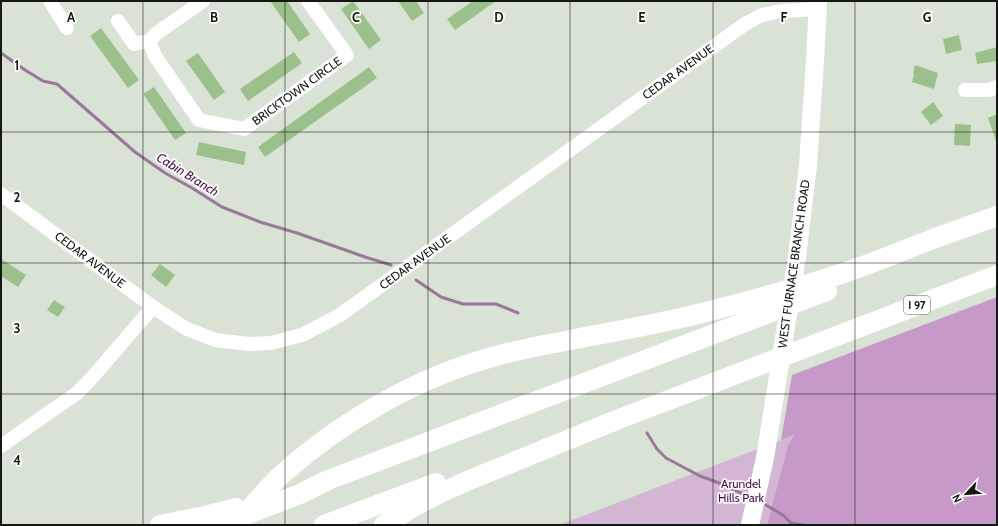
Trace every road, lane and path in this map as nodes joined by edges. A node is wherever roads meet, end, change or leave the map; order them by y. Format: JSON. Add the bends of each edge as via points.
{"nodes":[{"id":1,"x":50,"y":1,"type":"edge"},
{"id":2,"x":203,"y":1,"type":"edge"},
{"id":3,"x":308,"y":1,"type":"edge"},
{"id":4,"x":818,"y":5,"type":"edge"},
{"id":5,"x":118,"y":21,"type":"dead end"},
{"id":6,"x":67,"y":28,"type":"dead end"},
{"id":7,"x":149,"y":41,"type":"junction"},
{"id":8,"x":997,"y":87,"type":"edge"},
{"id":9,"x":965,"y":90,"type":"dead end"},
{"id":10,"x":1,"y":194,"type":"edge"},
{"id":11,"x":997,"y":216,"type":"edge"},
{"id":12,"x":997,"y":225,"type":"edge"},
{"id":13,"x":997,"y":274,"type":"edge"},
{"id":14,"x":819,"y":287,"type":"junction"},
{"id":15,"x":764,"y":306,"type":"junction"},
{"id":16,"x":153,"y":307,"type":"junction"},
{"id":17,"x":619,"y":419,"type":"junction"},
{"id":18,"x":1,"y":446,"type":"edge"},
{"id":19,"x":328,"y":480,"type":"junction"},
{"id":20,"x":160,"y":525,"type":"edge"},
{"id":21,"x":219,"y":525,"type":"edge"},
{"id":22,"x":236,"y":525,"type":"edge"},
{"id":23,"x":324,"y":525,"type":"edge"},
{"id":24,"x":384,"y":525,"type":"edge"},
{"id":25,"x":750,"y":525,"type":"edge"}],
"edges":[{"from":1,"to":6,"type":"street"},
{"from":2,"to":7,"type":"street"},
{"from":3,"to":7,"type":"street","name":"BRICKTOWN CIRCLE","via":[[347,55],[244,129],[199,120],[155,56]]},
{"from":4,"to":16,"type":"street","name":"CEDAR AVENUE","via":[[781,11],[745,24],[340,315],[302,335],[271,343],[249,344],[215,340],[185,328]]},
{"from":4,"to":25,"type":"main road","name":"WEST FURNACE BRANCH ROAD","via":[[808,165],[797,257],[765,458]]},
{"from":5,"to":7,"type":"street","via":[[134,44]]},
{"from":8,"to":9,"type":"street","via":[[989,90]]},
{"from":10,"to":16,"type":"street","name":"CEDAR AVENUE"},
{"from":11,"to":14,"type":"highway","via":[[855,269]]},
{"from":12,"to":14,"type":"highway"},
{"from":13,"to":17,"type":"highway","number":"I 97"},
{"from":14,"to":15,"type":"highway"},
{"from":15,"to":19,"type":"highway","via":[[601,377]]},
{"from":15,"to":22,"type":"highway","via":[[534,347],[451,370],[415,386],[344,426],[278,479]]},
{"from":16,"to":18,"type":"street","via":[[77,393]]},
{"from":17,"to":23,"type":"highway","via":[[464,472]]},
{"from":17,"to":24,"type":"highway","via":[[467,481],[434,496]]},
{"from":19,"to":20,"type":"highway","via":[[235,508]]},
{"from":19,"to":21,"type":"highway","via":[[300,494]]}]}
